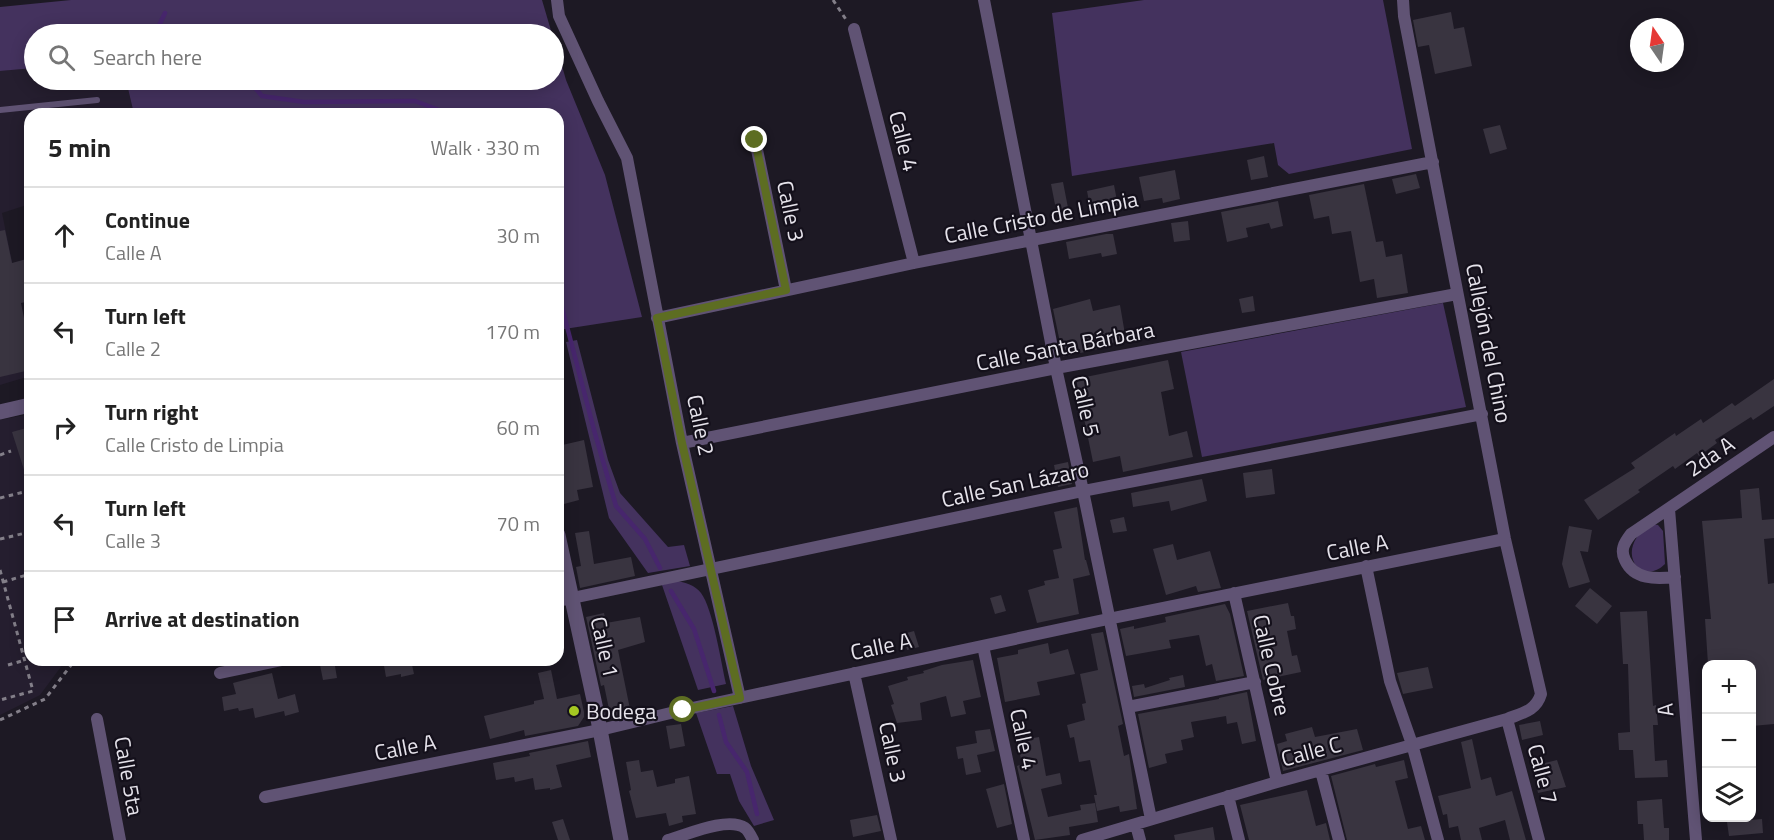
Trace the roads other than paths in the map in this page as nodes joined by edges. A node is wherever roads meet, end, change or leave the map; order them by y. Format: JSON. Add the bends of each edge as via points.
{"nodes":[{"id":1,"x":557,"y":0,"type":"edge"},
{"id":2,"x":984,"y":0,"type":"edge"},
{"id":3,"x":1403,"y":0,"type":"edge"},
{"id":4,"x":563,"y":24,"type":"edge"},
{"id":5,"x":564,"y":27,"type":"edge"},
{"id":6,"x":854,"y":30,"type":"road end"},
{"id":7,"x":97,"y":100,"type":"dead end"},
{"id":8,"x":0,"y":110,"type":"edge"},
{"id":9,"x":755,"y":140,"type":"dead end"},
{"id":10,"x":1433,"y":162,"type":"junction"},
{"id":11,"x":1030,"y":240,"type":"junction"},
{"id":12,"x":914,"y":263,"type":"junction"},
{"id":13,"x":786,"y":290,"type":"junction"},
{"id":14,"x":1457,"y":294,"type":"junction"},
{"id":15,"x":657,"y":318,"type":"junction"},
{"id":16,"x":1056,"y":368,"type":"junction"},
{"id":17,"x":24,"y":406,"type":"edge"},
{"id":18,"x":0,"y":412,"type":"edge"},
{"id":19,"x":1482,"y":414,"type":"junction"},
{"id":20,"x":1774,"y":438,"type":"edge"},
{"id":21,"x":682,"y":443,"type":"junction"},
{"id":22,"x":1083,"y":491,"type":"junction"},
{"id":23,"x":1669,"y":509,"type":"junction"},
{"id":24,"x":1505,"y":539,"type":"junction"},
{"id":25,"x":1366,"y":566,"type":"junction"},
{"id":26,"x":711,"y":570,"type":"junction"},
{"id":27,"x":1675,"y":577,"type":"junction"},
{"id":28,"x":1234,"y":593,"type":"junction"},
{"id":29,"x":565,"y":600,"type":"edge"},
{"id":30,"x":1108,"y":619,"type":"junction"},
{"id":31,"x":983,"y":646,"type":"junction"},
{"id":32,"x":253,"y":666,"type":"edge"},
{"id":33,"x":220,"y":673,"type":"dead end"},
{"id":34,"x":854,"y":673,"type":"junction"},
{"id":35,"x":1255,"y":682,"type":"junction"},
{"id":36,"x":1541,"y":694,"type":"joint"},
{"id":37,"x":740,"y":698,"type":"junction"},
{"id":38,"x":1128,"y":707,"type":"junction"},
{"id":39,"x":98,"y":719,"type":"dead end"},
{"id":40,"x":1507,"y":719,"type":"junction"},
{"id":41,"x":600,"y":730,"type":"junction"},
{"id":42,"x":1412,"y":744,"type":"junction"},
{"id":43,"x":1321,"y":771,"type":"junction"},
{"id":44,"x":1277,"y":782,"type":"junction"},
{"id":45,"x":265,"y":796,"type":"dead end"},
{"id":46,"x":1228,"y":796,"type":"junction"},
{"id":47,"x":1151,"y":819,"type":"junction"},
{"id":48,"x":1136,"y":825,"type":"junction"},
{"id":49,"x":120,"y":840,"type":"edge"},
{"id":50,"x":621,"y":840,"type":"edge"},
{"id":51,"x":668,"y":840,"type":"edge"},
{"id":52,"x":753,"y":840,"type":"edge"},
{"id":53,"x":891,"y":840,"type":"edge"},
{"id":54,"x":1024,"y":840,"type":"edge"},
{"id":55,"x":1082,"y":840,"type":"edge"},
{"id":56,"x":1140,"y":840,"type":"edge"},
{"id":57,"x":1239,"y":840,"type":"edge"},
{"id":58,"x":1339,"y":840,"type":"edge"},
{"id":59,"x":1438,"y":840,"type":"edge"},
{"id":60,"x":1539,"y":840,"type":"edge"},
{"id":61,"x":1696,"y":840,"type":"edge"}],
"edges":[{"from":1,"to":4,"type":"street","name":"Calle 2"},
{"from":2,"to":11,"type":"street","name":"Calle 5"},
{"from":3,"to":10,"type":"street","name":"Callejón del Chino"},
{"from":5,"to":15,"type":"street","name":"Calle 2","via":[[627,158]]},
{"from":6,"to":12,"type":"street","name":"Calle 4"},
{"from":7,"to":8,"type":"lane"},
{"from":9,"to":13,"type":"street","name":"Calle 3"},
{"from":10,"to":11,"type":"street","name":"Calle Cristo de Limpia"},
{"from":10,"to":14,"type":"street","name":"Callejón del Chino"},
{"from":11,"to":12,"type":"street","name":"Calle Cristo de Limpia"},
{"from":11,"to":16,"type":"street","name":"Calle 5"},
{"from":12,"to":13,"type":"street","name":"Calle Cristo de Limpia"},
{"from":13,"to":15,"type":"street","name":"Calle Cristo de Limpia"},
{"from":14,"to":16,"type":"street","name":"Calle Santa Bárbara"},
{"from":14,"to":19,"type":"street","name":"Callejón del Chino"},
{"from":15,"to":21,"type":"street","name":"Calle 2"},
{"from":16,"to":21,"type":"street","name":"Calle Santa Bárbara"},
{"from":16,"to":22,"type":"street","name":"Calle 5"},
{"from":17,"to":18,"type":"street"},
{"from":19,"to":22,"type":"street","name":"Calle San Lázaro"},
{"from":19,"to":24,"type":"street","name":"Callejón del Chino"},
{"from":20,"to":23,"type":"street","name":"2da A"},
{"from":21,"to":26,"type":"street","name":"Calle 2"},
{"from":22,"to":26,"type":"street","name":"Calle San Lázaro"},
{"from":22,"to":30,"type":"street","name":"Calle 5"},
{"from":23,"to":27,"type":"street","name":"A"},
{"from":23,"to":27,"type":"street","via":[[1630,534],[1622,552],[1629,568],[1638,576]]},
{"from":24,"to":25,"type":"street","name":"Calle A"},
{"from":24,"to":36,"type":"street","name":"Callejón del Chino"},
{"from":25,"to":28,"type":"street","name":"Calle A"},
{"from":25,"to":42,"type":"street","via":[[1390,681]]},
{"from":26,"to":29,"type":"street","name":"Calle San Lázaro"},
{"from":26,"to":37,"type":"street","name":"Calle 2"},
{"from":27,"to":61,"type":"street","name":"A"},
{"from":28,"to":30,"type":"street","name":"Calle A"},
{"from":28,"to":35,"type":"street","name":"Calle Cobre"},
{"from":29,"to":41,"type":"street","name":"Calle 1"},
{"from":30,"to":31,"type":"street","name":"Calle A"},
{"from":30,"to":38,"type":"street","name":"Calle 5"},
{"from":31,"to":34,"type":"street","name":"Calle A"},
{"from":31,"to":54,"type":"street","name":"Calle 4"},
{"from":32,"to":33,"type":"street"},
{"from":34,"to":37,"type":"street","name":"Calle A"},
{"from":34,"to":53,"type":"street","name":"Calle 3"},
{"from":35,"to":38,"type":"street"},
{"from":35,"to":44,"type":"street","name":"Calle Cobre"},
{"from":36,"to":40,"type":"street","name":"Calle C","via":[[1533,709]]},
{"from":37,"to":41,"type":"street","name":"Calle A"},
{"from":38,"to":47,"type":"street","name":"Calle 5"},
{"from":39,"to":49,"type":"street","name":"Calle 5ta"},
{"from":40,"to":42,"type":"street","name":"Calle C"},
{"from":40,"to":60,"type":"street","name":"Calle 7"},
{"from":41,"to":45,"type":"street","name":"Calle A"},
{"from":41,"to":50,"type":"street","name":"Calle 1"},
{"from":42,"to":43,"type":"street","name":"Calle C"},
{"from":42,"to":59,"type":"street"},
{"from":43,"to":44,"type":"street","name":"Calle C"},
{"from":43,"to":58,"type":"street"},
{"from":44,"to":46,"type":"street","name":"Calle C"},
{"from":46,"to":47,"type":"street","name":"Calle C"},
{"from":46,"to":57,"type":"street"},
{"from":47,"to":48,"type":"street","name":"Calle C"},
{"from":48,"to":55,"type":"street","name":"Calle C"},
{"from":48,"to":56,"type":"street"},
{"from":51,"to":52,"type":"street","via":[[717,825],[735,824],[745,828]]}]}
